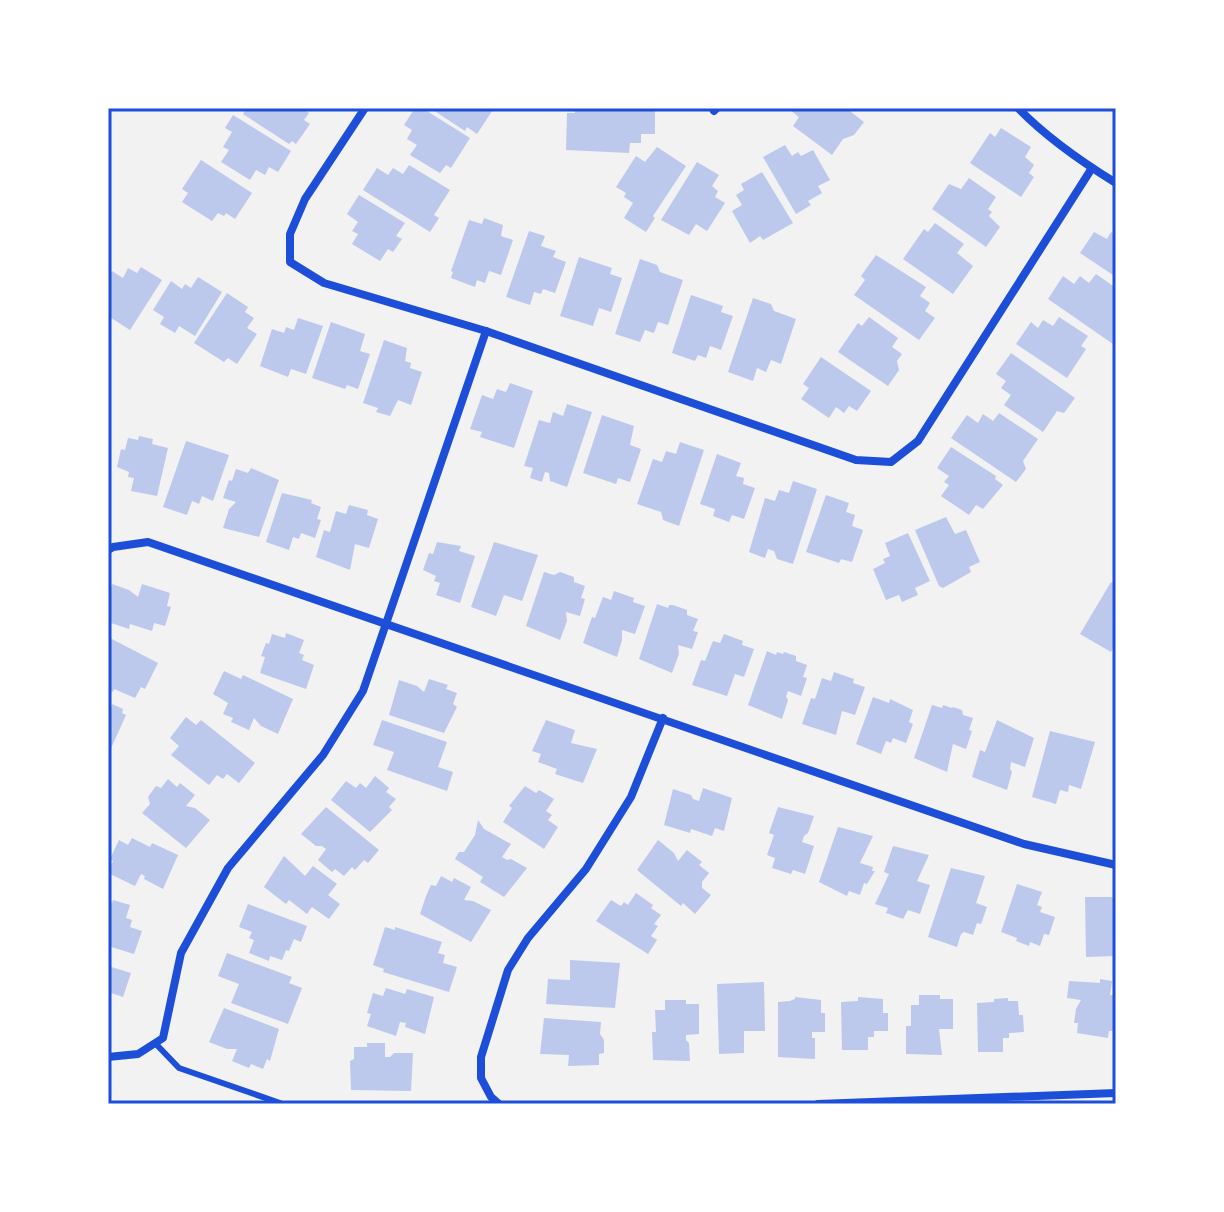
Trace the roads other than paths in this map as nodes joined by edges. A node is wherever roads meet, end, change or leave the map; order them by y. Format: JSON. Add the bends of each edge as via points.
{"nodes":[{"id":1,"x":365,"y":108,"type":"edge"},
{"id":2,"x":1018,"y":108,"type":"edge"},
{"id":3,"x":1092,"y":168,"type":"junction"},
{"id":4,"x":1116,"y":183,"type":"edge"},
{"id":5,"x":486,"y":331,"type":"junction"},
{"id":6,"x":108,"y":550,"type":"edge"},
{"id":7,"x":388,"y":624,"type":"junction"},
{"id":8,"x":663,"y":718,"type":"junction"},
{"id":9,"x":1116,"y":865,"type":"edge"},
{"id":10,"x":155,"y":1043,"type":"junction"},
{"id":11,"x":108,"y":1057,"type":"edge"},
{"id":12,"x":1116,"y":1093,"type":"edge"},
{"id":13,"x":280,"y":1103,"type":"edge"},
{"id":14,"x":499,"y":1104,"type":"edge"},
{"id":15,"x":818,"y":1104,"type":"edge"}],
"edges":[{"from":1,"to":5,"type":"street","via":[[305,199],[290,234],[290,262],[324,283]]},
{"from":2,"to":3,"type":"street"},
{"from":3,"to":4,"type":"street"},
{"from":3,"to":5,"type":"street","via":[[918,441],[891,462],[856,460]]},
{"from":5,"to":7,"type":"street"},
{"from":6,"to":7,"type":"street","via":[[148,542]]},
{"from":7,"to":8,"type":"street"},
{"from":7,"to":10,"type":"street","via":[[363,691],[323,755],[228,868],[181,953],[163,1038]]},
{"from":8,"to":9,"type":"street","via":[[1024,844]]},
{"from":8,"to":14,"type":"street","via":[[623,809],[586,869],[508,970],[481,1057],[481,1078]]},
{"from":10,"to":11,"type":"street","via":[[138,1054]]},
{"from":10,"to":13,"type":"lane","via":[[179,1068]]},
{"from":12,"to":15,"type":"street"}]}
